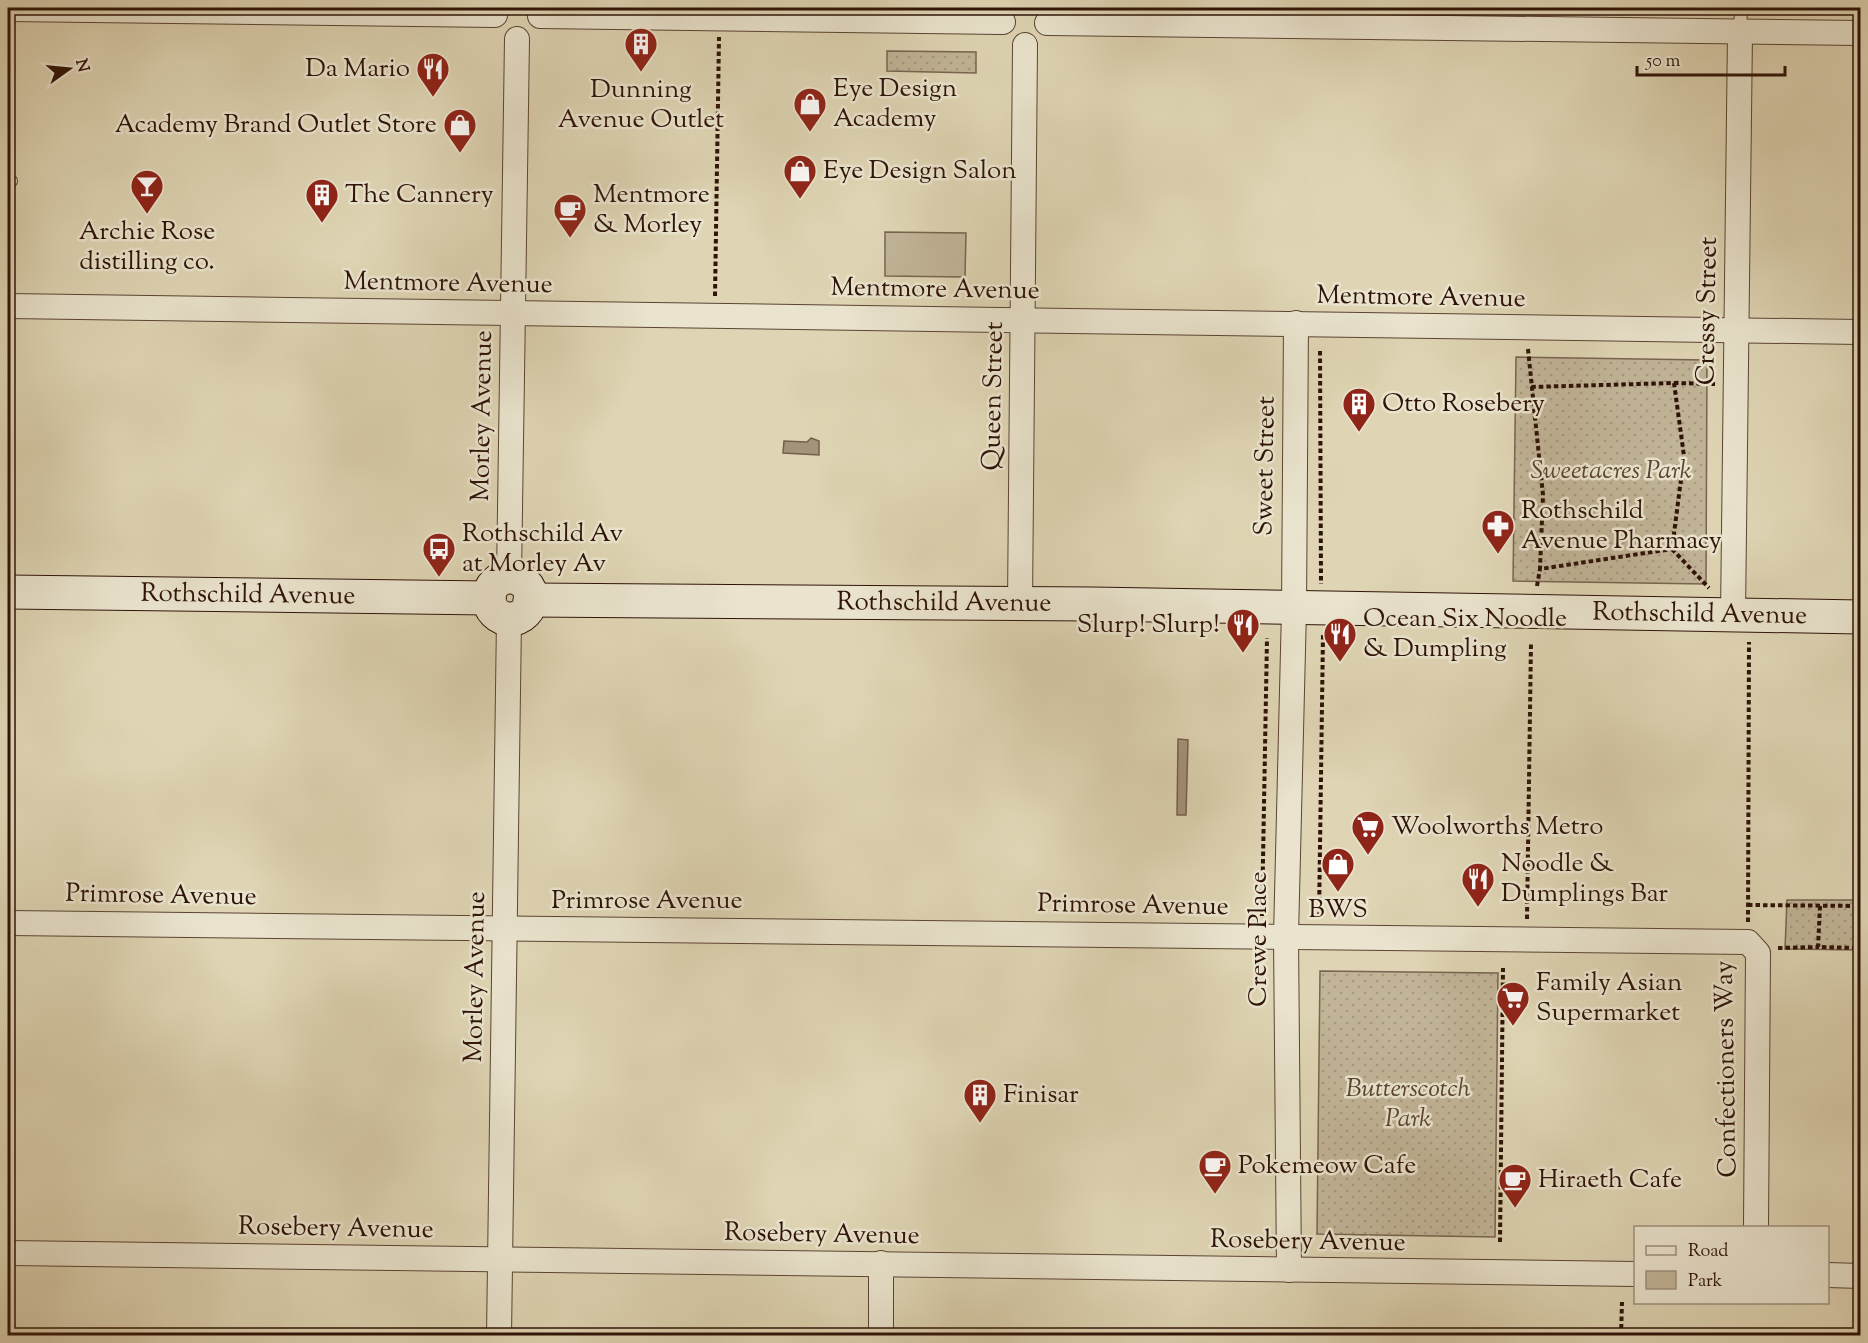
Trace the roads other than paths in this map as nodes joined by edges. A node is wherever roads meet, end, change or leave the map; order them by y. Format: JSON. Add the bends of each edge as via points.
{"nodes":[{"id":1,"x":1741,"y":8,"type":"edge"},
{"id":2,"x":8,"y":9,"type":"edge"},
{"id":3,"x":496,"y":11,"type":"edge"},
{"id":4,"x":540,"y":12,"type":"edge"},
{"id":5,"x":1006,"y":15,"type":"edge"},
{"id":6,"x":1044,"y":15,"type":"edge"},
{"id":7,"x":1740,"y":32,"type":"junction"},
{"id":8,"x":1860,"y":33,"type":"edge"},
{"id":9,"x":517,"y":39,"type":"junction"},
{"id":10,"x":1025,"y":45,"type":"junction"},
{"id":11,"x":8,"y":306,"type":"edge"},
{"id":12,"x":513,"y":313,"type":"junction"},
{"id":13,"x":1023,"y":320,"type":"junction"},
{"id":14,"x":1296,"y":323,"type":"junction"},
{"id":15,"x":1736,"y":331,"type":"junction"},
{"id":16,"x":1860,"y":332,"type":"edge"},
{"id":17,"x":8,"y":592,"type":"edge"},
{"id":18,"x":509,"y":598,"type":"junction"},
{"id":19,"x":1020,"y":604,"type":"junction"},
{"id":20,"x":1294,"y":609,"type":"junction"},
{"id":21,"x":1860,"y":617,"type":"edge"},
{"id":22,"x":1741,"y":628,"type":"junction"},
{"id":23,"x":8,"y":923,"type":"edge"},
{"id":24,"x":505,"y":929,"type":"junction"},
{"id":25,"x":1286,"y":936,"type":"junction"},
{"id":26,"x":1756,"y":1226,"type":"edge"},
{"id":27,"x":8,"y":1253,"type":"edge"},
{"id":28,"x":500,"y":1259,"type":"junction"},
{"id":29,"x":882,"y":1263,"type":"junction"},
{"id":30,"x":1289,"y":1270,"type":"junction"},
{"id":31,"x":1634,"y":1274,"type":"edge"},
{"id":32,"x":1829,"y":1275,"type":"edge"},
{"id":33,"x":1860,"y":1276,"type":"edge"},
{"id":34,"x":499,"y":1335,"type":"edge"},
{"id":35,"x":881,"y":1335,"type":"edge"}],
"edges":[{"from":1,"to":7,"type":"lane","name":"Cressy Street"},
{"from":2,"to":3,"type":"street"},
{"from":3,"to":9,"type":"street","via":[[501,32]]},
{"from":4,"to":5,"type":"street","via":[[719,18]]},
{"from":4,"to":9,"type":"street","via":[[540,23],[531,35]]},
{"from":5,"to":10,"type":"street","via":[[1009,38]]},
{"from":6,"to":7,"type":"street"},
{"from":6,"to":10,"type":"street","via":[[1043,36]]},
{"from":7,"to":8,"type":"street"},
{"from":7,"to":15,"type":"street","name":"Cressy Street"},
{"from":9,"to":12,"type":"street","name":"Morley Avenue"},
{"from":10,"to":13,"type":"street","name":"Queen Street"},
{"from":11,"to":12,"type":"street","name":"Mentmore Avenue"},
{"from":12,"to":13,"type":"street","name":"Mentmore Avenue"},
{"from":12,"to":18,"type":"street","name":"Morley Avenue"},
{"from":13,"to":14,"type":"street","name":"Mentmore Avenue"},
{"from":13,"to":19,"type":"street","name":"Queen Street"},
{"from":14,"to":15,"type":"street","name":"Mentmore Avenue"},
{"from":14,"to":20,"type":"street","name":"Sweet Street"},
{"from":15,"to":16,"type":"street","name":"Mentmore Avenue"},
{"from":15,"to":22,"type":"street","name":"Cressy Street"},
{"from":17,"to":18,"type":"street","name":"Rothschild Avenue"},
{"from":18,"to":19,"type":"street","name":"Rothschild Avenue"},
{"from":18,"to":24,"type":"street","name":"Morley Avenue"},
{"from":19,"to":20,"type":"street","name":"Rothschild Avenue"},
{"from":20,"to":22,"type":"street","name":"Rothschild Avenue"},
{"from":20,"to":25,"type":"street","name":"Crewe Place"},
{"from":21,"to":22,"type":"street","name":"Rothschild Avenue"},
{"from":23,"to":24,"type":"street","name":"Primrose Avenue"},
{"from":24,"to":25,"type":"street","name":"Primrose Avenue"},
{"from":24,"to":28,"type":"street","name":"Morley Avenue"},
{"from":25,"to":26,"type":"street","name":"Confectioners Way","via":[[1748,942],[1758,953]]},
{"from":25,"to":30,"type":"street","name":"Crewe Place"},
{"from":27,"to":28,"type":"street","name":"Rosebery Avenue"},
{"from":28,"to":29,"type":"street","name":"Rosebery Avenue"},
{"from":28,"to":34,"type":"street","name":"Morley Avenue"},
{"from":29,"to":30,"type":"street","name":"Rosebery Avenue"},
{"from":29,"to":35,"type":"street"},
{"from":30,"to":31,"type":"street","name":"Rosebery Avenue"},
{"from":32,"to":33,"type":"street"}]}
